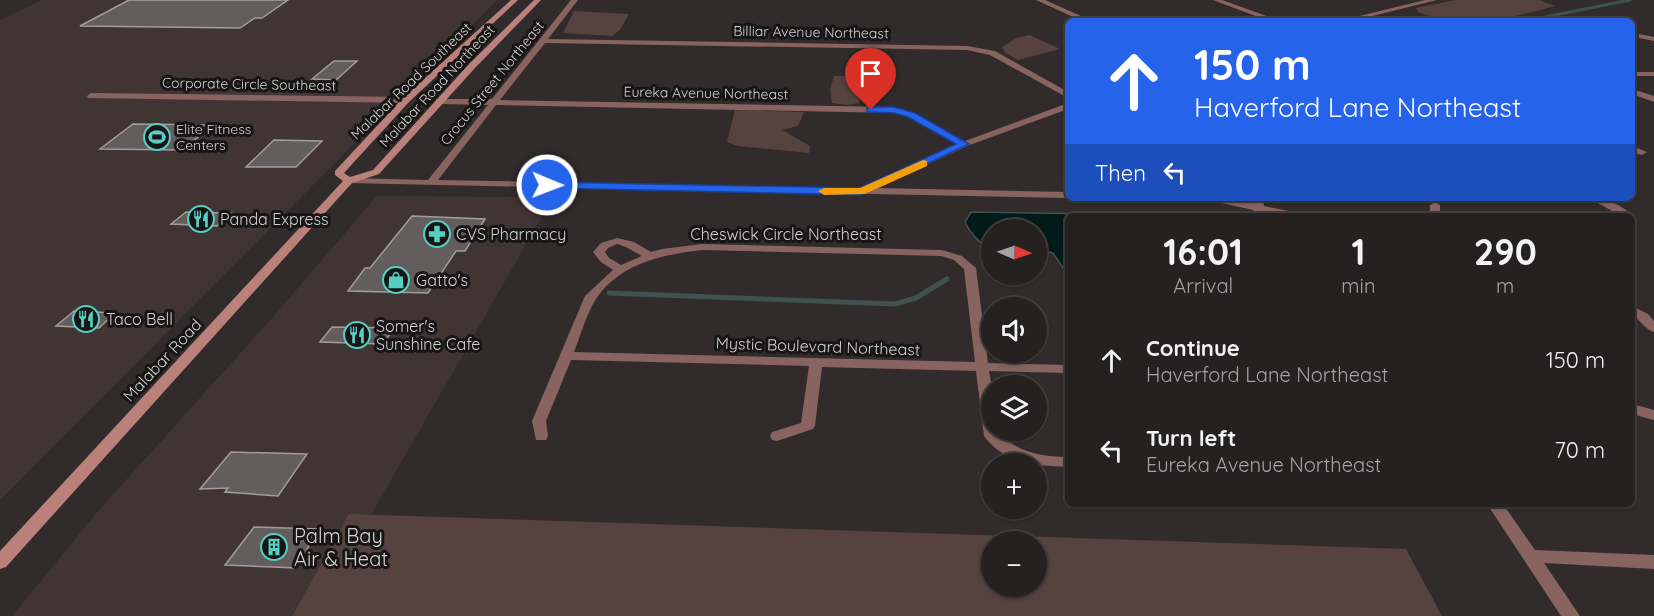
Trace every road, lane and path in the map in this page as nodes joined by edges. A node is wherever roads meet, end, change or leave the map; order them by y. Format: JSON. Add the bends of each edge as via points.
{"nodes":[{"id":1,"x":514,"y":0,"type":"edge"},
{"id":2,"x":538,"y":0,"type":"edge"},
{"id":3,"x":575,"y":0,"type":"edge"},
{"id":4,"x":1039,"y":0,"type":"edge"},
{"id":5,"x":1216,"y":0,"type":"edge"},
{"id":6,"x":1434,"y":0,"type":"edge"},
{"id":7,"x":1081,"y":18,"type":"edge"},
{"id":8,"x":1267,"y":18,"type":"edge"},
{"id":9,"x":1356,"y":18,"type":"edge"},
{"id":10,"x":1642,"y":36,"type":"dead end"},
{"id":11,"x":1654,"y":39,"type":"edge"},
{"id":12,"x":543,"y":41,"type":"junction"},
{"id":13,"x":456,"y":54,"type":"junction"},
{"id":14,"x":467,"y":71,"type":"junction"},
{"id":15,"x":1635,"y":74,"type":"edge"},
{"id":16,"x":1654,"y":74,"type":"edge"},
{"id":17,"x":1065,"y":92,"type":"edge"},
{"id":18,"x":1635,"y":92,"type":"edge"},
{"id":19,"x":91,"y":96,"type":"dead end"},
{"id":20,"x":1654,"y":99,"type":"edge"},
{"id":21,"x":406,"y":100,"type":"junction"},
{"id":22,"x":439,"y":101,"type":"junction"},
{"id":23,"x":493,"y":102,"type":"junction"},
{"id":24,"x":1065,"y":107,"type":"edge"},
{"id":25,"x":964,"y":144,"type":"junction"},
{"id":26,"x":349,"y":181,"type":"junction"},
{"id":27,"x":430,"y":183,"type":"junction"},
{"id":28,"x":1065,"y":189,"type":"edge"},
{"id":29,"x":861,"y":192,"type":"junction"},
{"id":30,"x":1025,"y":193,"type":"junction"},
{"id":31,"x":1065,"y":195,"type":"edge"},
{"id":32,"x":1227,"y":201,"type":"edge"},
{"id":33,"x":1601,"y":201,"type":"edge"},
{"id":34,"x":1259,"y":207,"type":"edge"},
{"id":35,"x":1286,"y":213,"type":"edge"},
{"id":36,"x":1623,"y":213,"type":"edge"},
{"id":37,"x":650,"y":256,"type":"junction"},
{"id":38,"x":621,"y":270,"type":"junction"},
{"id":39,"x":1635,"y":312,"type":"edge"},
{"id":40,"x":1654,"y":328,"type":"edge"},
{"id":41,"x":567,"y":356,"type":"junction"},
{"id":42,"x":816,"y":362,"type":"junction"},
{"id":43,"x":981,"y":366,"type":"junction"},
{"id":44,"x":1065,"y":369,"type":"edge"},
{"id":45,"x":1635,"y":410,"type":"edge"},
{"id":46,"x":1654,"y":415,"type":"edge"},
{"id":47,"x":541,"y":436,"type":"dead end"},
{"id":48,"x":777,"y":436,"type":"dead end"},
{"id":49,"x":1065,"y":462,"type":"edge"},
{"id":50,"x":1497,"y":507,"type":"edge"},
{"id":51,"x":1530,"y":556,"type":"junction"},
{"id":52,"x":0,"y":562,"type":"edge"},
{"id":53,"x":1654,"y":562,"type":"edge"},
{"id":54,"x":1571,"y":616,"type":"edge"}],
"edges":[{"from":1,"to":13,"type":"main road","name":"Malabar Road Southeast"},
{"from":2,"to":14,"type":"main road","name":"Malabar Road Northeast"},
{"from":3,"to":12,"type":"street","name":"Crocus Street Northeast"},
{"from":4,"to":7,"type":"street"},
{"from":5,"to":8,"type":"street"},
{"from":6,"to":9,"type":"street"},
{"from":10,"to":11,"type":"street"},
{"from":12,"to":17,"type":"street","name":"Billiar Avenue Northeast","via":[[967,48],[992,53]]},
{"from":12,"to":23,"type":"street","name":"Crocus Street Northeast"},
{"from":13,"to":14,"type":"main road"},
{"from":13,"to":21,"type":"main road","name":"Malabar Road Southeast"},
{"from":14,"to":22,"type":"main road","name":"Malabar Road Northeast"},
{"from":15,"to":16,"type":"street"},
{"from":18,"to":20,"type":"street"},
{"from":19,"to":21,"type":"street","name":"Corporate Circle Southeast"},
{"from":21,"to":26,"type":"main road","name":"Malabar Road Southeast","via":[[338,173]]},
{"from":22,"to":23,"type":"street","name":"Eureka Avenue Northeast"},
{"from":22,"to":26,"type":"main road","name":"Malabar Road Northeast","via":[[376,172]]},
{"from":23,"to":25,"type":"street","name":"Eureka Avenue Northeast","via":[[894,110]]},
{"from":23,"to":27,"type":"street","name":"Crocus Street Northeast"},
{"from":24,"to":25,"type":"street"},
{"from":25,"to":29,"type":"street"},
{"from":26,"to":27,"type":"street"},
{"from":26,"to":52,"type":"main road","name":"Malabar Road"},
{"from":27,"to":29,"type":"street"},
{"from":28,"to":30,"type":"street"},
{"from":29,"to":30,"type":"street"},
{"from":30,"to":31,"type":"street"},
{"from":32,"to":34,"type":"street"},
{"from":33,"to":36,"type":"street"},
{"from":34,"to":35,"type":"street"},
{"from":37,"to":38,"type":"street","name":"Cheswick Circle Northeast"},
{"from":37,"to":38,"type":"street","via":[[632,243],[618,240],[603,246],[598,252]]},
{"from":37,"to":43,"type":"street","name":"Cheswick Circle Northeast","via":[[702,247],[942,253],[958,258],[970,268]]},
{"from":38,"to":41,"type":"street","name":"Cheswick Circle Northeast","via":[[591,296]]},
{"from":39,"to":40,"type":"street"},
{"from":41,"to":42,"type":"street","name":"Mystic Boulevard Northeast"},
{"from":41,"to":47,"type":"street","name":"Cheswick Circle Northeast","via":[[539,421]]},
{"from":42,"to":43,"type":"street","name":"Mystic Boulevard Northeast"},
{"from":42,"to":48,"type":"street","via":[[808,426]]},
{"from":43,"to":44,"type":"street","name":"Mystic Boulevard Northeast"},
{"from":43,"to":49,"type":"street","name":"Cheswick Circle Northeast","via":[[992,436],[1011,453],[1031,460]]},
{"from":45,"to":46,"type":"street"},
{"from":50,"to":51,"type":"street"},
{"from":51,"to":53,"type":"street"},
{"from":51,"to":54,"type":"street"}]}
